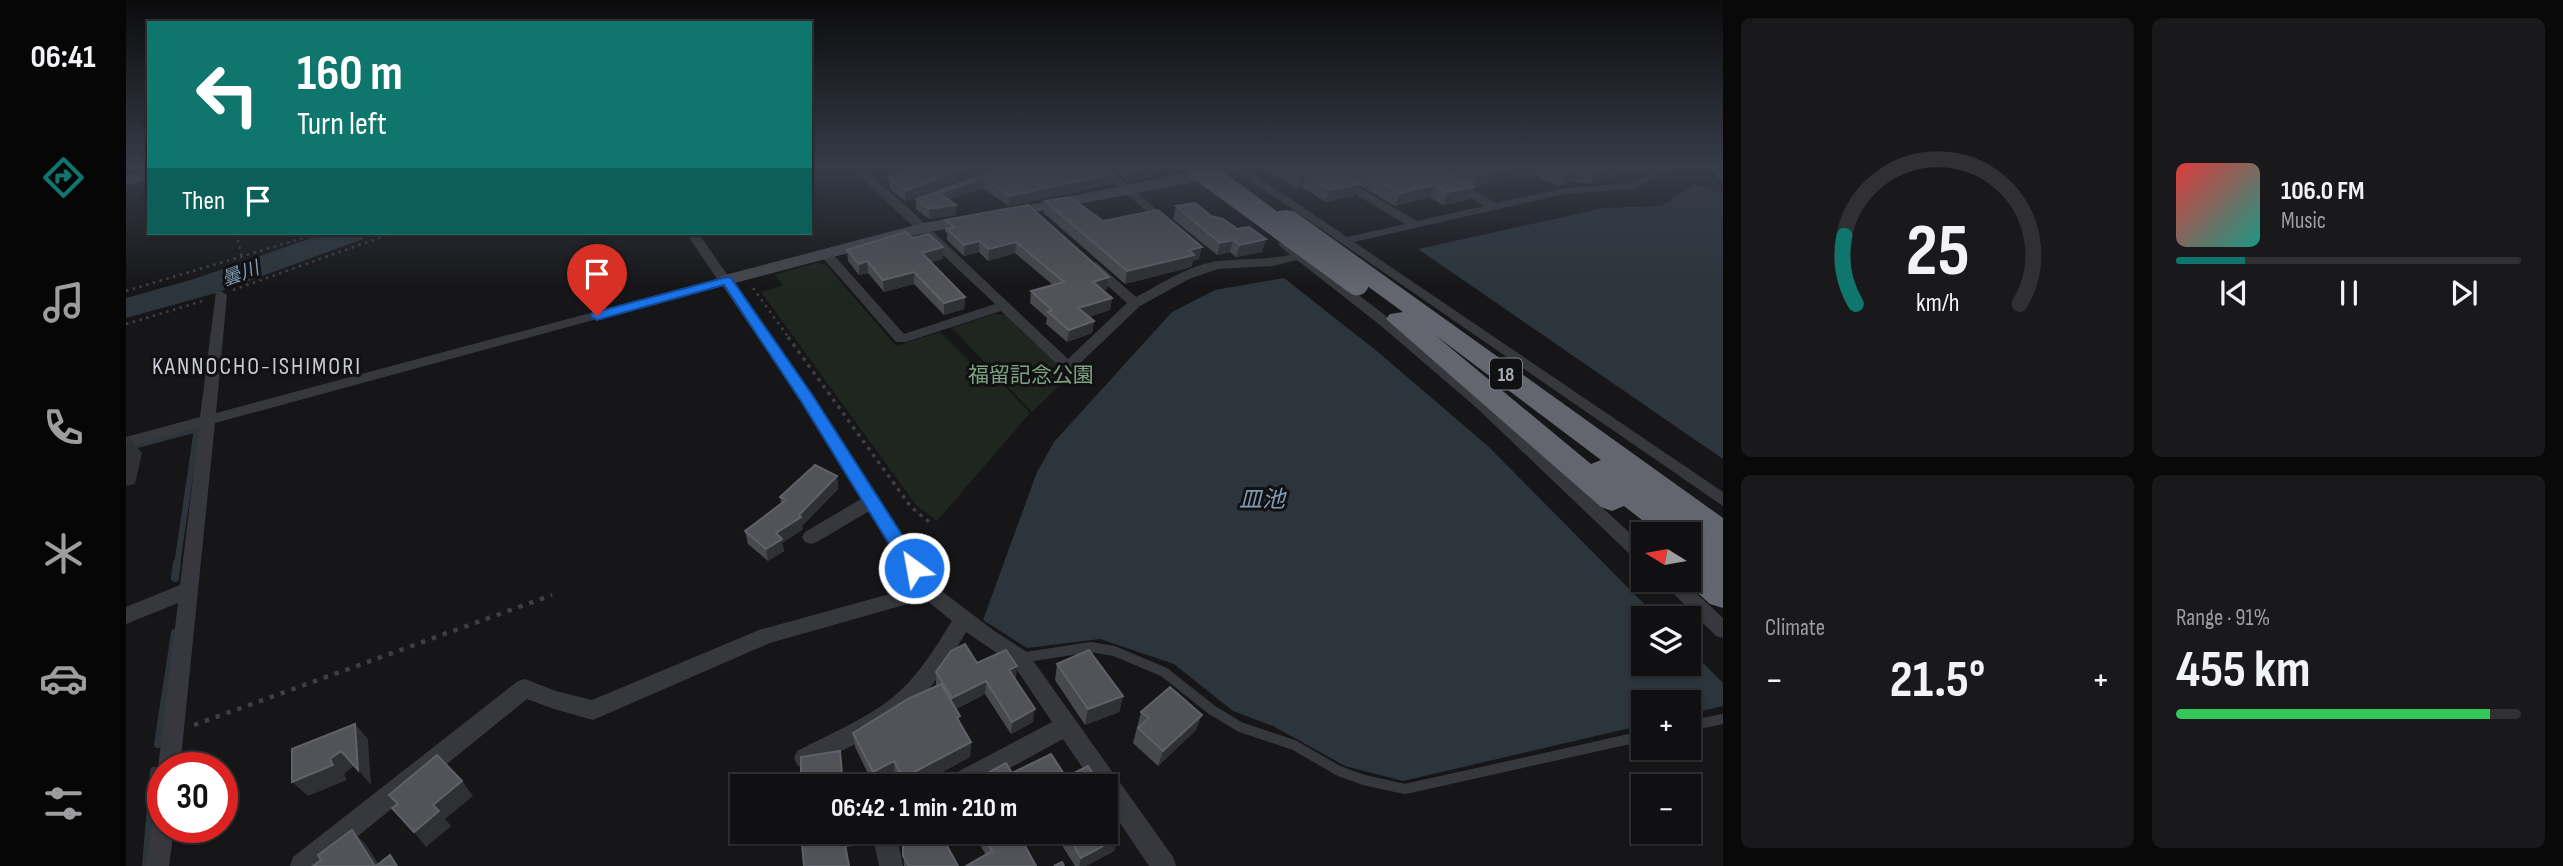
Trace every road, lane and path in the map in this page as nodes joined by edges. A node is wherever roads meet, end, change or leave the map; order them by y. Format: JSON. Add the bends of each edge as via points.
{"nodes":[{"id":1,"x":909,"y":207,"type":"edge"},
{"id":2,"x":1060,"y":207,"type":"edge"},
{"id":3,"x":1146,"y":207,"type":"edge"},
{"id":4,"x":1242,"y":207,"type":"edge"},
{"id":5,"x":1250,"y":207,"type":"edge"},
{"id":6,"x":1269,"y":207,"type":"edge"},
{"id":7,"x":1296,"y":207,"type":"edge"},
{"id":8,"x":1385,"y":207,"type":"edge"},
{"id":9,"x":1496,"y":208,"type":"edge"},
{"id":10,"x":1286,"y":216,"type":"junction"},
{"id":11,"x":1415,"y":225,"type":"junction"},
{"id":12,"x":923,"y":228,"type":"junction"},
{"id":13,"x":1176,"y":232,"type":"edge"},
{"id":14,"x":236,"y":235,"type":"edge"},
{"id":15,"x":314,"y":235,"type":"edge"},
{"id":16,"x":384,"y":235,"type":"edge"},
{"id":17,"x":694,"y":235,"type":"edge"},
{"id":18,"x":1345,"y":241,"type":"junction"},
{"id":19,"x":1078,"y":252,"type":"edge"},
{"id":20,"x":827,"y":254,"type":"junction"},
{"id":21,"x":1300,"y":256,"type":"junction"},
{"id":22,"x":242,"y":258,"type":"junction"},
{"id":23,"x":736,"y":278,"type":"junction"},
{"id":24,"x":1357,"y":284,"type":"junction"},
{"id":25,"x":126,"y":291,"type":"edge"},
{"id":26,"x":220,"y":295,"type":"junction"},
{"id":27,"x":1135,"y":303,"type":"junction"},
{"id":28,"x":1002,"y":306,"type":"junction"},
{"id":29,"x":126,"y":324,"type":"edge"},
{"id":30,"x":206,"y":421,"type":"junction"},
{"id":31,"x":126,"y":442,"type":"edge"},
{"id":32,"x":1723,"y":500,"type":"edge"},
{"id":33,"x":872,"y":501,"type":"junction"},
{"id":34,"x":1723,"y":513,"type":"edge"},
{"id":35,"x":1638,"y":522,"type":"edge"},
{"id":36,"x":1667,"y":522,"type":"edge"},
{"id":37,"x":933,"y":525,"type":"dead end"},
{"id":38,"x":811,"y":537,"type":"dead end"},
{"id":39,"x":1723,"y":537,"type":"edge"},
{"id":40,"x":1631,"y":545,"type":"edge"},
{"id":41,"x":1701,"y":548,"type":"edge"},
{"id":42,"x":1723,"y":565,"type":"edge"},
{"id":43,"x":1701,"y":575,"type":"edge"},
{"id":44,"x":188,"y":590,"type":"junction"},
{"id":45,"x":928,"y":590,"type":"junction"},
{"id":46,"x":1682,"y":592,"type":"edge"},
{"id":47,"x":1723,"y":594,"type":"edge"},
{"id":48,"x":552,"y":595,"type":"dead end"},
{"id":49,"x":126,"y":616,"type":"edge"},
{"id":50,"x":964,"y":619,"type":"junction"},
{"id":51,"x":1723,"y":630,"type":"edge"},
{"id":52,"x":1020,"y":658,"type":"junction"},
{"id":53,"x":1723,"y":719,"type":"edge"},
{"id":54,"x":1701,"y":724,"type":"edge"},
{"id":55,"x":1066,"y":726,"type":"junction"},
{"id":56,"x":173,"y":733,"type":"junction"},
{"id":57,"x":1631,"y":740,"type":"edge"},
{"id":58,"x":171,"y":752,"type":"edge"},
{"id":59,"x":805,"y":758,"type":"edge"},
{"id":60,"x":976,"y":774,"type":"edge"},
{"id":61,"x":160,"y":843,"type":"edge"},
{"id":62,"x":887,"y":844,"type":"edge"},
{"id":63,"x":157,"y":866,"type":"edge"},
{"id":64,"x":302,"y":866,"type":"edge"},
{"id":65,"x":891,"y":866,"type":"edge"},
{"id":66,"x":1164,"y":866,"type":"edge"}],
"edges":[{"from":1,"to":12,"type":"street"},
{"from":2,"to":12,"type":"street"},
{"from":3,"to":13,"type":"street"},
{"from":4,"to":21,"type":"street"},
{"from":5,"to":24,"type":"highway","number":"18","bridge":true},
{"from":6,"to":10,"type":"highway","number":"18"},
{"from":7,"to":18,"type":"street"},
{"from":8,"to":11,"type":"street"},
{"from":9,"to":11,"type":"street"},
{"from":10,"to":34,"type":"highway","number":"18"},
{"from":10,"to":39,"type":"highway","number":"18"},
{"from":11,"to":18,"type":"street"},
{"from":12,"to":20,"type":"street"},
{"from":12,"to":28,"type":"street"},
{"from":14,"to":22,"type":"path"},
{"from":15,"to":22,"type":"path"},
{"from":16,"to":26,"type":"path"},
{"from":17,"to":23,"type":"street"},
{"from":18,"to":32,"type":"street"},
{"from":19,"to":27,"type":"street"},
{"from":20,"to":23,"type":"street"},
{"from":20,"to":28,"type":"street","via":[[901,339]]},
{"from":21,"to":27,"type":"street","via":[[1273,262],[1212,261]]},
{"from":21,"to":40,"type":"street","via":[[1483,406]]},
{"from":22,"to":25,"type":"path"},
{"from":23,"to":30,"type":"street"},
{"from":23,"to":33,"type":"street"},
{"from":23,"to":37,"type":"path","via":[[911,507]]},
{"from":24,"to":35,"type":"highway","number":"18"},
{"from":24,"to":36,"type":"highway","number":"18"},
{"from":26,"to":29,"type":"path"},
{"from":26,"to":30,"type":"street"},
{"from":27,"to":28,"type":"street","via":[[1068,367]]},
{"from":30,"to":31,"type":"street"},
{"from":30,"to":44,"type":"street"},
{"from":33,"to":38,"type":"street"},
{"from":33,"to":45,"type":"street"},
{"from":41,"to":42,"type":"highway"},
{"from":43,"to":47,"type":"highway"},
{"from":44,"to":49,"type":"street"},
{"from":44,"to":56,"type":"street"},
{"from":45,"to":50,"type":"street"},
{"from":45,"to":64,"type":"street","via":[[766,636],[593,710],[524,688]]},
{"from":46,"to":51,"type":"street"},
{"from":48,"to":56,"type":"path"},
{"from":50,"to":52,"type":"street"},
{"from":50,"to":59,"type":"street","via":[[910,695]]},
{"from":52,"to":55,"type":"street"},
{"from":52,"to":57,"type":"lane","via":[[1091,647],[1114,651],[1164,672],[1240,727],[1294,745],[1339,771],[1405,789]]},
{"from":53,"to":54,"type":"lane"},
{"from":55,"to":60,"type":"street"},
{"from":55,"to":66,"type":"street"},
{"from":56,"to":58,"type":"street"},
{"from":61,"to":63,"type":"street"},
{"from":62,"to":65,"type":"street"}]}
